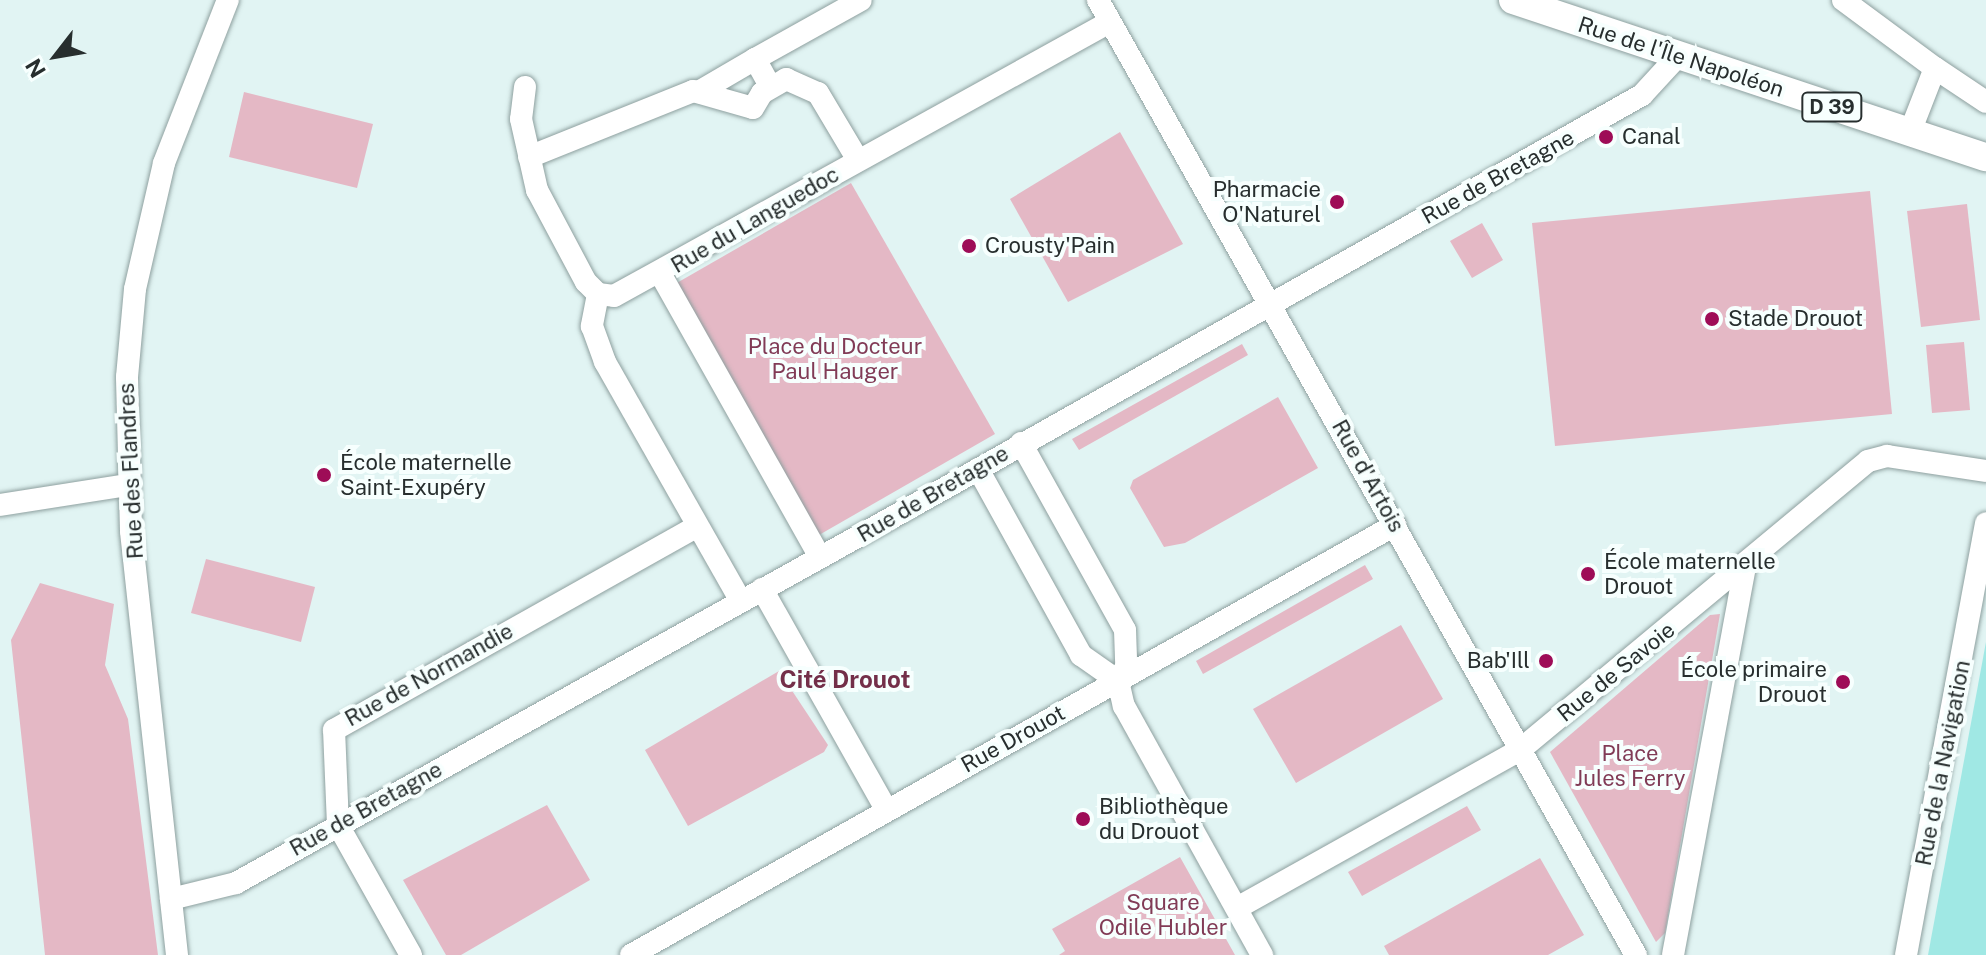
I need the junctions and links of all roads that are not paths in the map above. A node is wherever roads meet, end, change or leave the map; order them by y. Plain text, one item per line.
1 (228, 0) edge
2 (861, 0) edge
3 (1098, 0) edge
4 (1513, 0) edge
5 (1843, 0) edge
6 (1108, 23) junction
7 (1677, 57) junction
8 (755, 59) junction
9 (1935, 68) junction
10 (770, 86) junction
11 (525, 87) dead end
12 (702, 90) junction
13 (1986, 102) edge
14 (1910, 132) junction
15 (529, 157) junction
16 (1986, 157) edge
17 (858, 160) junction
18 (661, 275) junction
19 (598, 294) junction
20 (1272, 304) junction
21 (1021, 443) junction
22 (978, 469) junction
23 (1986, 471) edge
24 (128, 485) junction
25 (6, 499) edge
26 (1986, 523) edge
27 (1395, 525) junction
28 (697, 526) junction
29 (820, 557) junction
30 (1745, 566) junction
31 (762, 589) junction
32 (741, 601) junction
33 (1118, 681) junction
34 (1521, 749) junction
35 (886, 809) junction
36 (338, 825) junction
37 (171, 899) junction
38 (1237, 908) junction
39 (177, 955) edge
40 (411, 955) edge
41 (631, 955) edge
42 (1262, 955) edge
43 (1636, 955) edge
44 (1673, 955) edge
45 (1906, 955) edge

1 - 24 street, Rue des Flandres
2 - 8 street
3 - 6 street, Rue d'Artois
4 - 7 main road, Rue de l'Île Napoléon / D 39
5 - 9 street
6 - 17 street, Rue du Languedoc
6 - 20 street, Rue d'Artois
7 - 14 main road, Rue de l'Île Napoléon / D 39
7 - 20 street, Rue de Bretagne
8 - 10 street
8 - 12 street
9 - 13 street
9 - 14 street
10 - 12 street
10 - 17 street
11 - 15 street
12 - 15 street
14 - 16 main road, Rue de l'Île Napoléon / D 39
15 - 19 street
17 - 18 street, Rue du Languedoc
18 - 19 street, Rue du Languedoc
18 - 29 street
19 - 28 street
20 - 21 street, Rue de Bretagne
20 - 27 street, Rue d'Artois
21 - 22 street, Rue de Bretagne
21 - 33 street
22 - 29 street, Rue de Bretagne
22 - 33 street
23 - 30 street, Rue de Savoie
24 - 25 street
24 - 37 street, Rue des Flandres
26 - 45 street, Rue de la Navigation
27 - 33 street, Rue Drouot
27 - 34 street, Rue d'Artois
28 - 32 street
28 - 36 street, Rue de Normandie
29 - 31 street, Rue de Bretagne
30 - 34 street, Rue de Savoie
30 - 44 street
31 - 32 street, Rue de Bretagne
31 - 35 street
32 - 36 street, Rue de Bretagne
33 - 35 street, Rue Drouot
33 - 38 street
34 - 38 street, Rue de Savoie
34 - 43 street, Rue d'Artois
35 - 41 street, Rue Drouot
36 - 37 street, Rue de Bretagne
36 - 40 street, Rue de Normandie
37 - 39 street, Rue des Flandres
38 - 42 street

